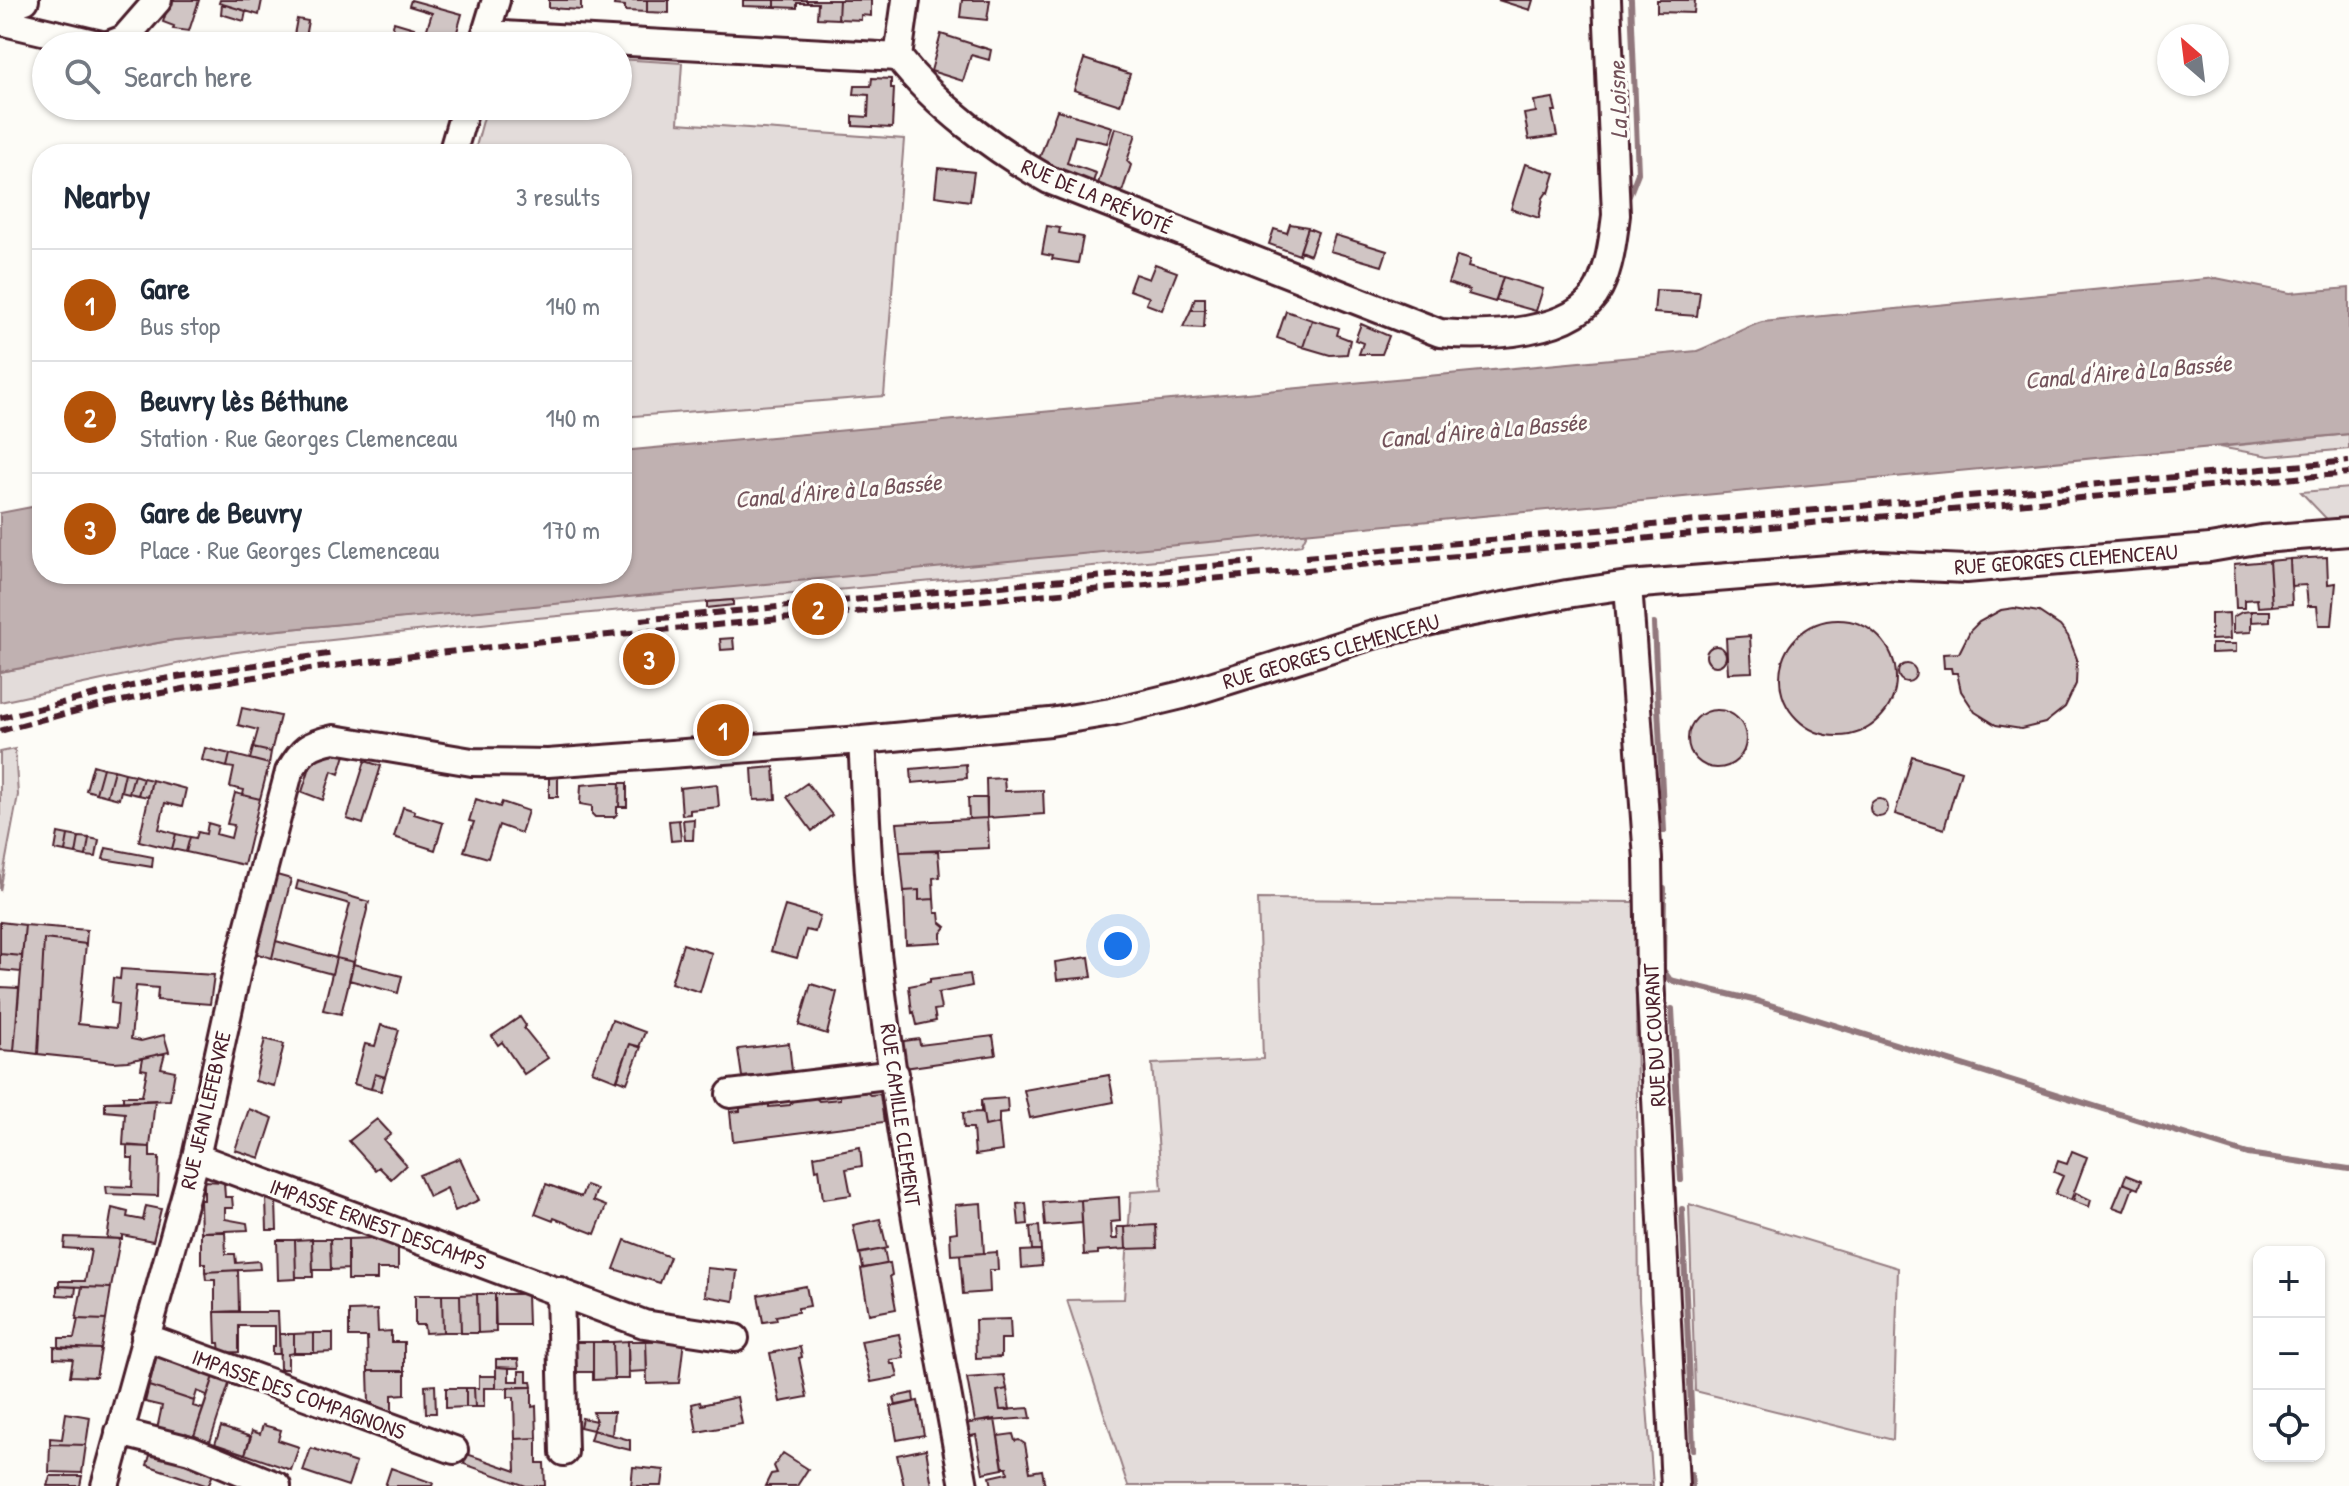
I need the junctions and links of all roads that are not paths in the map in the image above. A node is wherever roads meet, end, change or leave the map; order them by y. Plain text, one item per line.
1 (25, 0) edge
2 (158, 0) edge
3 (496, 0) edge
4 (906, 0) edge
5 (1607, 0) edge
6 (0, 8) edge
7 (0, 21) edge
8 (47, 32) edge
9 (130, 32) edge
10 (486, 32) edge
11 (632, 46) edge
12 (898, 57) junction
13 (462, 120) edge
14 (455, 144) edge
15 (2349, 532) edge
16 (1628, 585) junction
17 (862, 740) junction
18 (315, 742) joint
19 (895, 1074) junction
20 (730, 1094) dead end
21 (196, 1157) junction
22 (560, 1291) junction
23 (145, 1337) junction
24 (735, 1338) dead end
25 (119, 1432) junction
26 (454, 1450) dead end
27 (564, 1452) dead end
28 (105, 1486) edge
29 (277, 1486) edge
30 (964, 1486) edge
31 (1675, 1486) edge

1 - 6 street
2 - 9 street
3 - 10 street
4 - 12 street
5 - 12 street, RUE DE LA PRÉVOTÉ
7 - 8 street
11 - 12 street
13 - 14 street
15 - 16 street, RUE GEORGES CLEMENCEAU
16 - 17 street, RUE GEORGES CLEMENCEAU
16 - 31 street, RUE DU COURANT
17 - 18 street, RUE GEORGES CLEMENCEAU
17 - 19 street, RUE CAMILLE CLEMENT
18 - 21 street, RUE JEAN LEFEBVRE
19 - 20 street
19 - 30 street, RUE CAMILLE CLEMENT
21 - 22 street, IMPASSE ERNEST DESCAMPS
21 - 23 street, RUE JEAN LEFEBVRE
22 - 24 street, IMPASSE ERNEST DESCAMPS
22 - 27 street
23 - 25 street, RUE JEAN LEFEBVRE
23 - 26 street, IMPASSE DES COMPAGNONS
25 - 28 street, RUE JEAN LEFEBVRE
25 - 29 street

